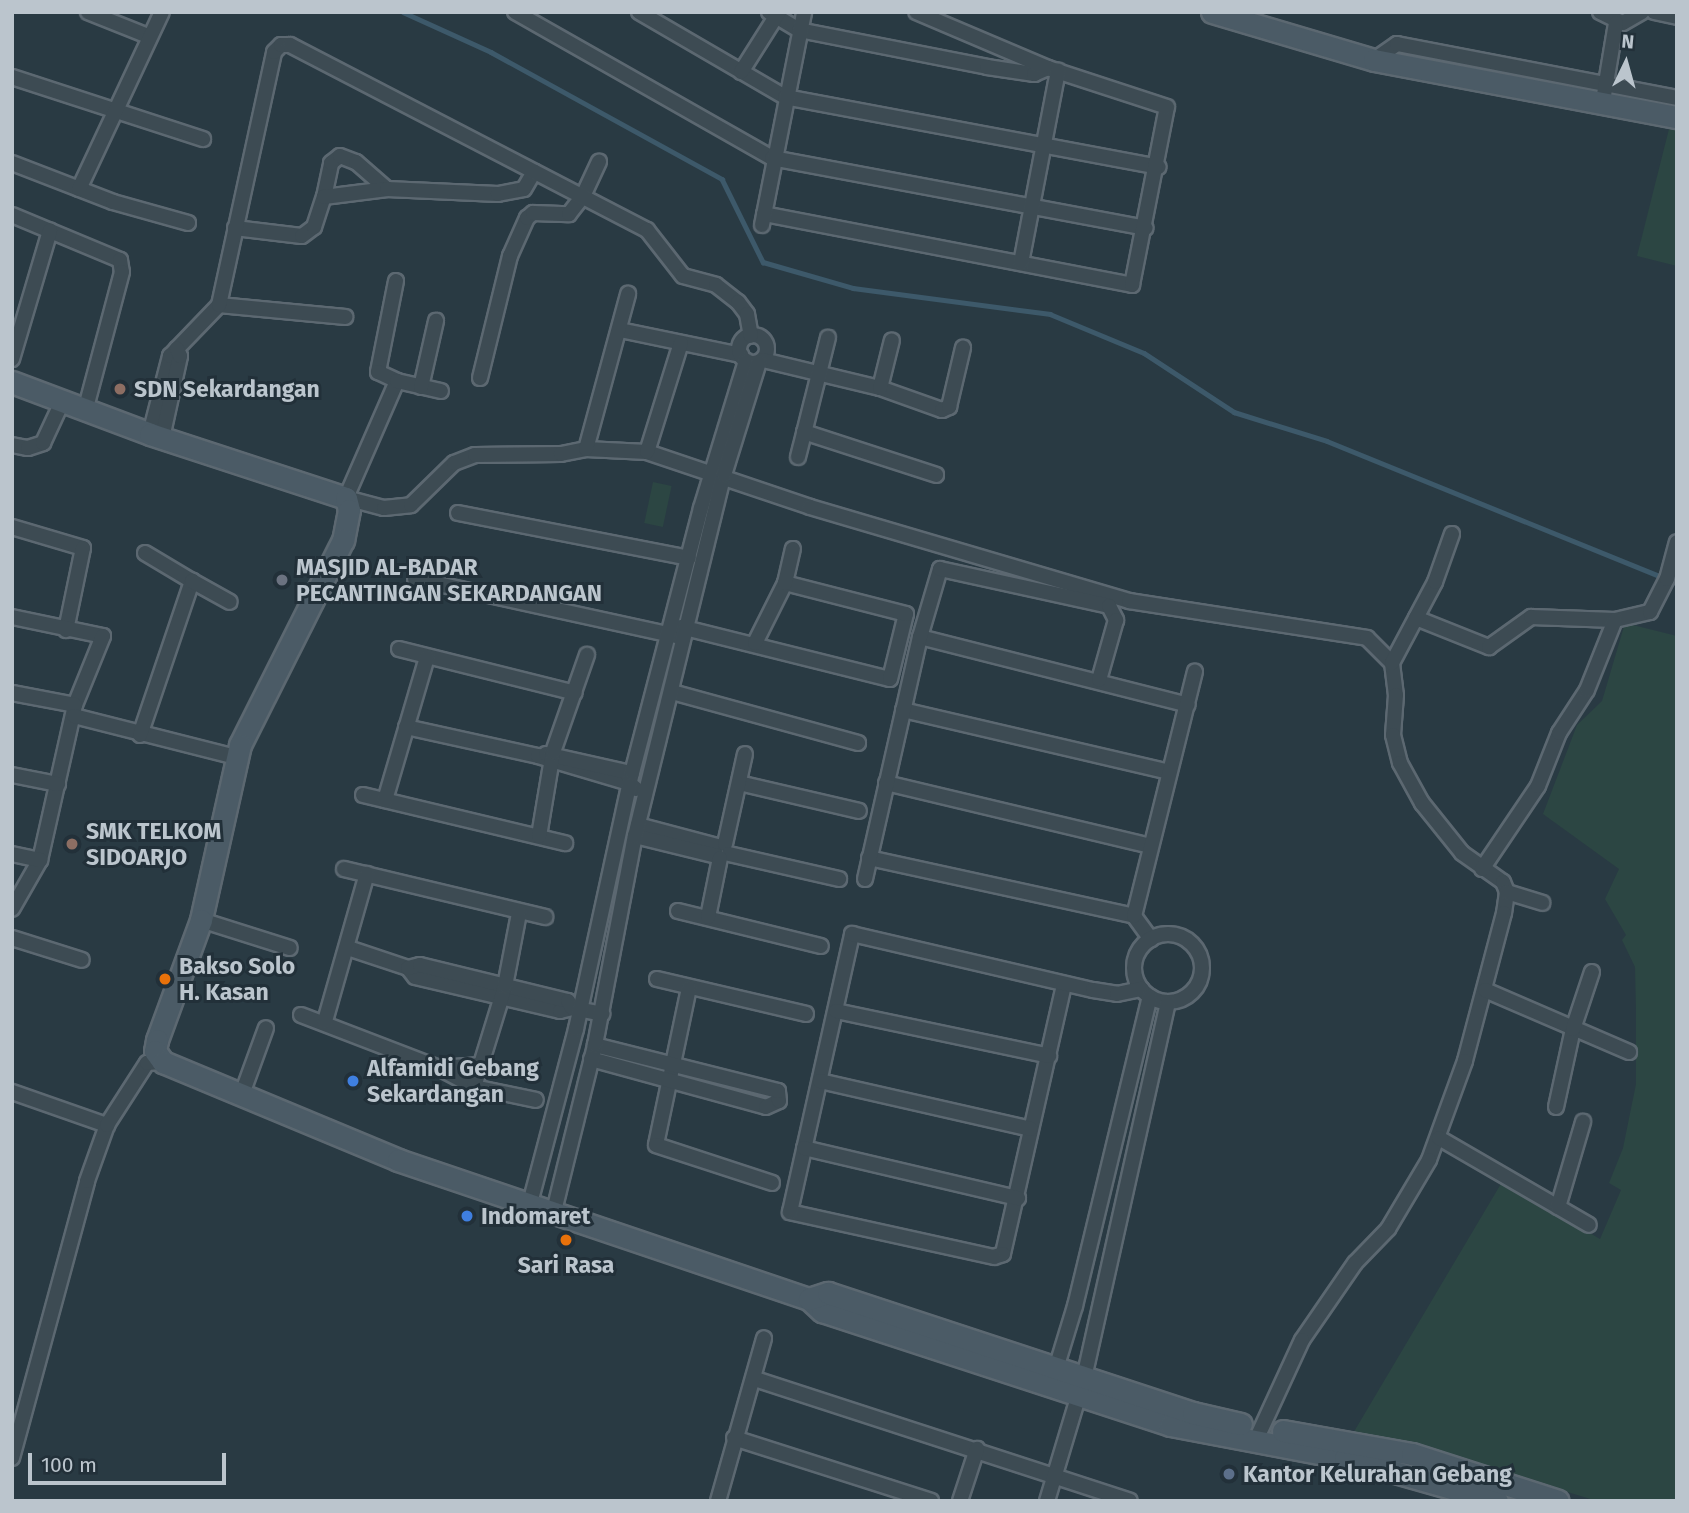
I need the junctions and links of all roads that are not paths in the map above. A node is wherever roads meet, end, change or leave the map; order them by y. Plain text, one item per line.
1 (88, 12) edge
2 (162, 12) edge
3 (515, 12) edge
4 (639, 12) edge
5 (804, 12) edge
6 (916, 12) edge
7 (1212, 12) edge
8 (1600, 12) edge
9 (1642, 12) edge
10 (1654, 12) edge
11 (775, 14) edge
12 (1677, 17) edge
13 (1616, 23) junction
14 (800, 30) junction
15 (148, 36) junction
16 (1053, 69) junction
17 (741, 72) junction
18 (12, 77) edge
19 (1604, 94) junction
20 (785, 97) junction
21 (1677, 98) edge
22 (114, 113) junction
23 (1677, 117) edge
24 (203, 139) dead end
25 (1044, 144) junction
26 (772, 158) junction
27 (598, 160) dead end
28 (12, 163) edge
29 (1158, 167) junction
30 (527, 168) junction
31 (79, 189) junction
32 (387, 189) junction
33 (583, 196) junction
34 (324, 197) junction
35 (1034, 205) junction
36 (12, 215) edge
37 (188, 223) dead end
38 (236, 228) junction
39 (1146, 228) junction
40 (50, 231) junction
41 (1021, 263) junction
42 (396, 281) dead end
43 (628, 294) dead end
44 (219, 305) junction
45 (345, 317) dead end
46 (436, 321) dead end
47 (620, 330) junction
48 (751, 336) junction
49 (828, 338) dead end
50 (892, 340) dead end
51 (681, 343) junction
52 (963, 348) dead end
53 (12, 359) edge
54 (752, 360) junction
55 (820, 374) junction
56 (480, 378) dead end
57 (397, 381) junction
58 (12, 383) edge
59 (421, 387) junction
60 (880, 388) junction
61 (441, 391) dead end
62 (62, 402) junction
63 (85, 411) junction
64 (804, 432) junction
65 (156, 436) junction
66 (12, 445) edge
67 (586, 449) junction
68 (648, 452) junction
69 (797, 457) dead end
70 (718, 473) junction
71 (936, 475) dead end
72 (346, 498) junction
73 (457, 513) dead end
74 (12, 527) edge
75 (1452, 534) dead end
76 (1677, 542) edge
77 (793, 549) dead end
78 (145, 553) dead end
79 (689, 558) junction
80 (415, 579) dead end
81 (192, 581) junction
82 (785, 583) junction
83 (230, 602) dead end
84 (12, 617) edge
85 (1416, 618) junction
86 (1615, 620) junction
87 (66, 630) junction
88 (671, 630) junction
89 (687, 634) junction
90 (920, 637) junction
91 (755, 643) junction
92 (399, 649) dead end
93 (587, 655) dead end
94 (427, 657) junction
95 (1392, 663) junction
96 (1195, 672) dead end
97 (1099, 680) junction
98 (672, 692) junction
99 (12, 693) edge
100 (575, 693) junction
101 (1188, 705) junction
102 (75, 710) junction
103 (903, 710) junction
104 (406, 727) junction
105 (140, 734) junction
106 (858, 743) dead end
107 (745, 754) dead end
108 (236, 757) junction
109 (547, 757) junction
110 (1169, 772) junction
111 (12, 775) edge
112 (631, 778) junction
113 (648, 781) junction
114 (738, 783) junction
115 (886, 783) junction
116 (58, 784) junction
117 (363, 795) dead end
118 (645, 796) junction
119 (385, 800) junction
120 (859, 811) dead end
121 (636, 831) junction
122 (539, 836) junction
123 (565, 843) dead end
124 (1151, 846) junction
125 (722, 851) junction
126 (12, 854) edge
127 (869, 858) junction
128 (40, 860) junction
129 (344, 869) dead end
130 (1482, 869) junction
131 (367, 874) junction
132 (839, 878) dead end
133 (864, 879) dead end
134 (1507, 892) junction
135 (1542, 903) dead end
136 (12, 909) edge
137 (678, 911) dead end
138 (519, 913) junction
139 (1134, 916) junction
140 (545, 917) dead end
141 (708, 918) junction
142 (201, 920) junction
143 (12, 938) edge
144 (1151, 939) junction
145 (821, 946) dead end
146 (290, 948) dead end
147 (348, 948) junction
148 (82, 960) dead end
149 (1592, 972) dead end
150 (657, 979) dead end
151 (1064, 985) junction
152 (688, 988) junction
153 (1485, 990) junction
154 (503, 992) junction
155 (1146, 993) junction
156 (1168, 1002) junction
157 (576, 1009) junction
158 (836, 1011) junction
159 (602, 1014) junction
160 (806, 1014) dead end
161 (301, 1015) dead end
162 (325, 1021) junction
163 (266, 1028) dead end
164 (576, 1029) junction
165 (1573, 1029) junction
166 (595, 1046) junction
167 (1629, 1052) dead end
168 (1049, 1056) junction
169 (163, 1062) junction
170 (481, 1065) junction
171 (439, 1068) junction
172 (672, 1071) junction
173 (820, 1081) junction
174 (474, 1087) junction
175 (12, 1092) edge
176 (242, 1094) junction
177 (536, 1100) dead end
178 (1556, 1107) dead end
179 (1583, 1122) dead end
180 (107, 1125) junction
181 (1031, 1129) junction
182 (1439, 1138) junction
183 (804, 1148) junction
184 (547, 1149) junction
185 (567, 1154) junction
186 (772, 1183) dead end
187 (1018, 1198) junction
188 (529, 1207) junction
189 (1558, 1207) junction
190 (553, 1215) junction
191 (1589, 1225) dead end
192 (1075, 1306) junction
193 (1098, 1311) junction
194 (764, 1338) dead end
195 (1054, 1376) junction
196 (755, 1378) junction
197 (1082, 1386) junction
198 (1259, 1434) junction
199 (734, 1438) junction
200 (977, 1449) junction
201 (12, 1458) edge
202 (1056, 1475) junction
203 (1497, 1494) edge
204 (718, 1501) edge
205 (931, 1501) edge
206 (960, 1501) edge
207 (1047, 1501) edge
208 (1130, 1501) edge
209 (1558, 1501) edge

1 - 15 street
2 - 15 street
3 - 26 street
4 - 17 street
5 - 14 street
6 - 16 street
7 - 19 street
8 - 13 street
9 - 13 street
10 - 12 street
11 - 14 street
11 - 17 street
13 - 19 street
14 - 16 street
14 - 20 street
15 - 22 street
16 - 25 street
16 - 29 street
17 - 20 street
18 - 22 street
19 - 21 street
19 - 23 street
20 - 25 street
20 - 26 street
22 - 24 street
22 - 31 street
25 - 29 street
25 - 35 street
26 - 35 street
26 - 41 street
27 - 33 street
28 - 31 street
29 - 39 street
30 - 32 street
30 - 33 street
30 - 38 street
31 - 37 street
32 - 34 street
32 - 34 street
33 - 48 street
33 - 56 street
34 - 38 street
35 - 39 street
35 - 41 street
36 - 40 street
38 - 44 street
39 - 41 street
40 - 53 street
40 - 63 street
42 - 57 street
43 - 47 street
44 - 45 street
44 - 65 street
46 - 59 street
47 - 51 street
47 - 67 street
48 - 54 street
48 - 54 street
49 - 55 street
50 - 60 street
51 - 54 street
51 - 68 street
52 - 60 street
54 - 55 street
54 - 70 street
55 - 60 street
55 - 64 street
57 - 59 street
57 - 72 street
58 - 62 street
59 - 61 street
62 - 63 street
62 - 66 street
63 - 65 street
64 - 69 street
64 - 71 street
65 - 72 street
67 - 68 street
67 - 72 street
68 - 70 street
70 - 79 street
70 - 89 street
70 - 95 street
72 - 108 street
73 - 79 street
74 - 87 street
75 - 85 street
76 - 86 street
77 - 82 street
78 - 81 street
79 - 88 street
80 - 88 street
81 - 83 street
81 - 105 street
82 - 91 street
82 - 91 street
84 - 87 street
85 - 86 street
85 - 95 street
86 - 130 street
87 - 102 street
88 - 89 street
88 - 112 street
89 - 91 street
89 - 98 street
90 - 97 street
90 - 97 street
90 - 103 street
92 - 94 street
93 - 100 street
94 - 100 street
94 - 104 street
95 - 130 street
96 - 101 street
97 - 101 street
98 - 106 street
98 - 113 street
99 - 102 street
100 - 109 street
101 - 110 street
102 - 105 street
102 - 116 street
103 - 110 street
103 - 115 street
104 - 109 street
104 - 119 street
105 - 108 street
107 - 114 street
108 - 142 street
109 - 112 street
109 - 122 street
110 - 124 street
111 - 116 street
112 - 113 street
112 - 118 street
112 - 157 street
113 - 118 street
114 - 120 street
114 - 125 street
115 - 124 street
115 - 127 street
116 - 128 street
117 - 119 street
118 - 121 street
119 - 122 street
121 - 125 street
121 - 159 street
122 - 123 street
124 - 139 street
125 - 132 street
125 - 141 street
126 - 128 street
127 - 133 street
127 - 139 street
128 - 136 street
129 - 131 street
130 - 134 street
131 - 138 street
131 - 147 street
134 - 135 street
134 - 153 street
137 - 141 street
138 - 140 street
138 - 154 street
139 - 144 street
141 - 145 street
142 - 146 street
142 - 169 street
143 - 148 street
144 - 155 street
144 - 156 street
147 - 154 street
147 - 162 street
149 - 165 street
150 - 152 street
151 - 155 street
151 - 158 street
151 - 168 street
152 - 160 street
152 - 172 street
153 - 165 street
153 - 182 street
154 - 157 street
154 - 170 street
155 - 156 street
155 - 192 street
156 - 193 street
157 - 159 street
157 - 164 street
158 - 168 street
158 - 173 street
159 - 166 street
161 - 162 street
162 - 171 street
163 - 176 street
164 - 166 street
164 - 184 street
165 - 167 street
165 - 178 street
166 - 172 street
166 - 185 street
168 - 181 street
169 - 176 street
169 - 180 street
170 - 171 street
170 - 174 street
171 - 174 street
172 - 172 street
172 - 186 street
173 - 181 street
173 - 183 street
174 - 177 street
175 - 180 street
176 - 188 street
179 - 189 street
180 - 201 street
181 - 187 street
182 - 189 street
182 - 198 street
183 - 187 street
183 - 187 street
184 - 185 street
184 - 188 street
185 - 190 street
188 - 190 street
189 - 191 street
190 - 195 street
192 - 193 street
192 - 195 street
193 - 197 street
194 - 196 street
195 - 197 street
196 - 199 street
196 - 200 street
197 - 198 street
197 - 202 street
198 - 203 street
199 - 204 street
199 - 205 street
200 - 202 street
200 - 206 street
202 - 207 street
202 - 208 street
203 - 209 street

